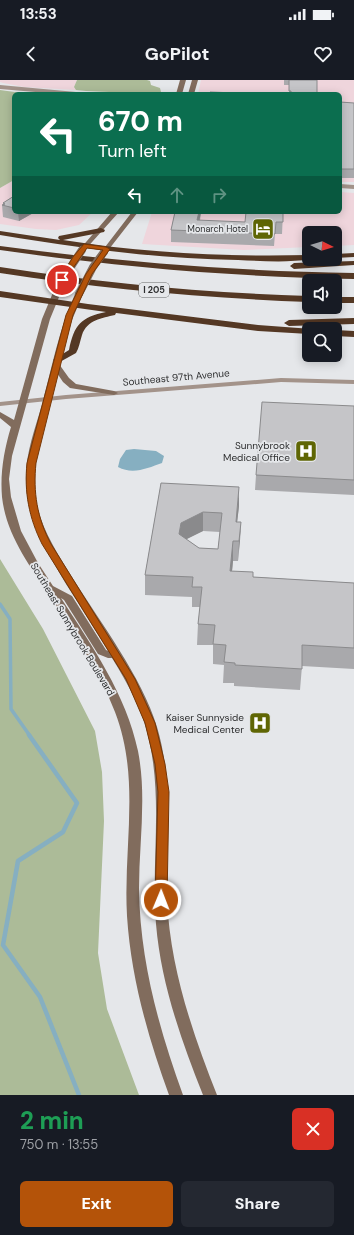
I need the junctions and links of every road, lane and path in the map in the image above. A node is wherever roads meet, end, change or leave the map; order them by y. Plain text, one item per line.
1 (183, 80) edge
2 (195, 80) edge
3 (0, 87) edge
4 (54, 92) edge
5 (180, 92) edge
6 (192, 92) edge
7 (342, 186) edge
8 (354, 187) edge
9 (114, 214) edge
10 (133, 214) edge
11 (101, 230) junction
12 (0, 233) edge
13 (46, 240) junction
14 (0, 248) edge
15 (84, 248) junction
16 (105, 251) junction
17 (354, 255) edge
18 (342, 256) edge
19 (302, 257) edge
20 (107, 262) junction
21 (354, 263) edge
22 (0, 270) edge
23 (354, 276) edge
24 (0, 294) edge
25 (302, 299) edge
26 (342, 300) edge
27 (354, 300) edge
28 (51, 302) junction
29 (74, 306) junction
30 (121, 311) junction
31 (354, 321) edge
32 (234, 324) junction
33 (302, 331) edge
34 (342, 333) edge
35 (354, 334) edge
36 (57, 363) junction
37 (354, 382) edge
38 (114, 393) junction
39 (47, 399) junction
40 (24, 401) junction
41 (0, 404) edge
42 (0, 415) edge
43 (16, 427) junction
44 (49, 588) junction
45 (116, 654) junction
46 (176, 1095) edge
47 (210, 1095) edge

1 - 5 main road
2 - 6 main road
3 - 4 street
7 - 8 street
9 - 11 main road, Southeast Sunnybrook Boulevard
10 - 16 main road
11 - 13 highway
11 - 15 main road, Southeast Sunnybrook Boulevard
12 - 13 highway
13 - 15 highway
14 - 20 highway
15 - 16 highway
15 - 28 main road, Southeast Sunnybrook Boulevard, bridge
16 - 19 highway
16 - 29 main road, bridge
17 - 18 highway
20 - 21 highway
20 - 23 highway
22 - 25 highway, I 205
24 - 28 highway
26 - 27 highway
28 - 29 highway
28 - 40 main road, Southeast Sunnybrook Boulevard
29 - 30 highway
29 - 36 main road
30 - 32 highway
30 - 36 highway
31 - 32 highway
32 - 33 highway
34 - 35 highway
36 - 38 main road
36 - 39 main road
37 - 38 street, Southeast 97th Avenue
38 - 39 street, Southeast 97th Avenue
39 - 40 street, Southeast 97th Avenue
39 - 45 main road
40 - 41 street, Southeast 97th Avenue
40 - 43 main road, Southeast Sunnybrook Boulevard
42 - 43 main road
43 - 44 main road, Southeast Sunnybrook Boulevard
44 - 45 main road
44 - 46 main road, Southeast Sunnybrook Boulevard
45 - 47 main road

